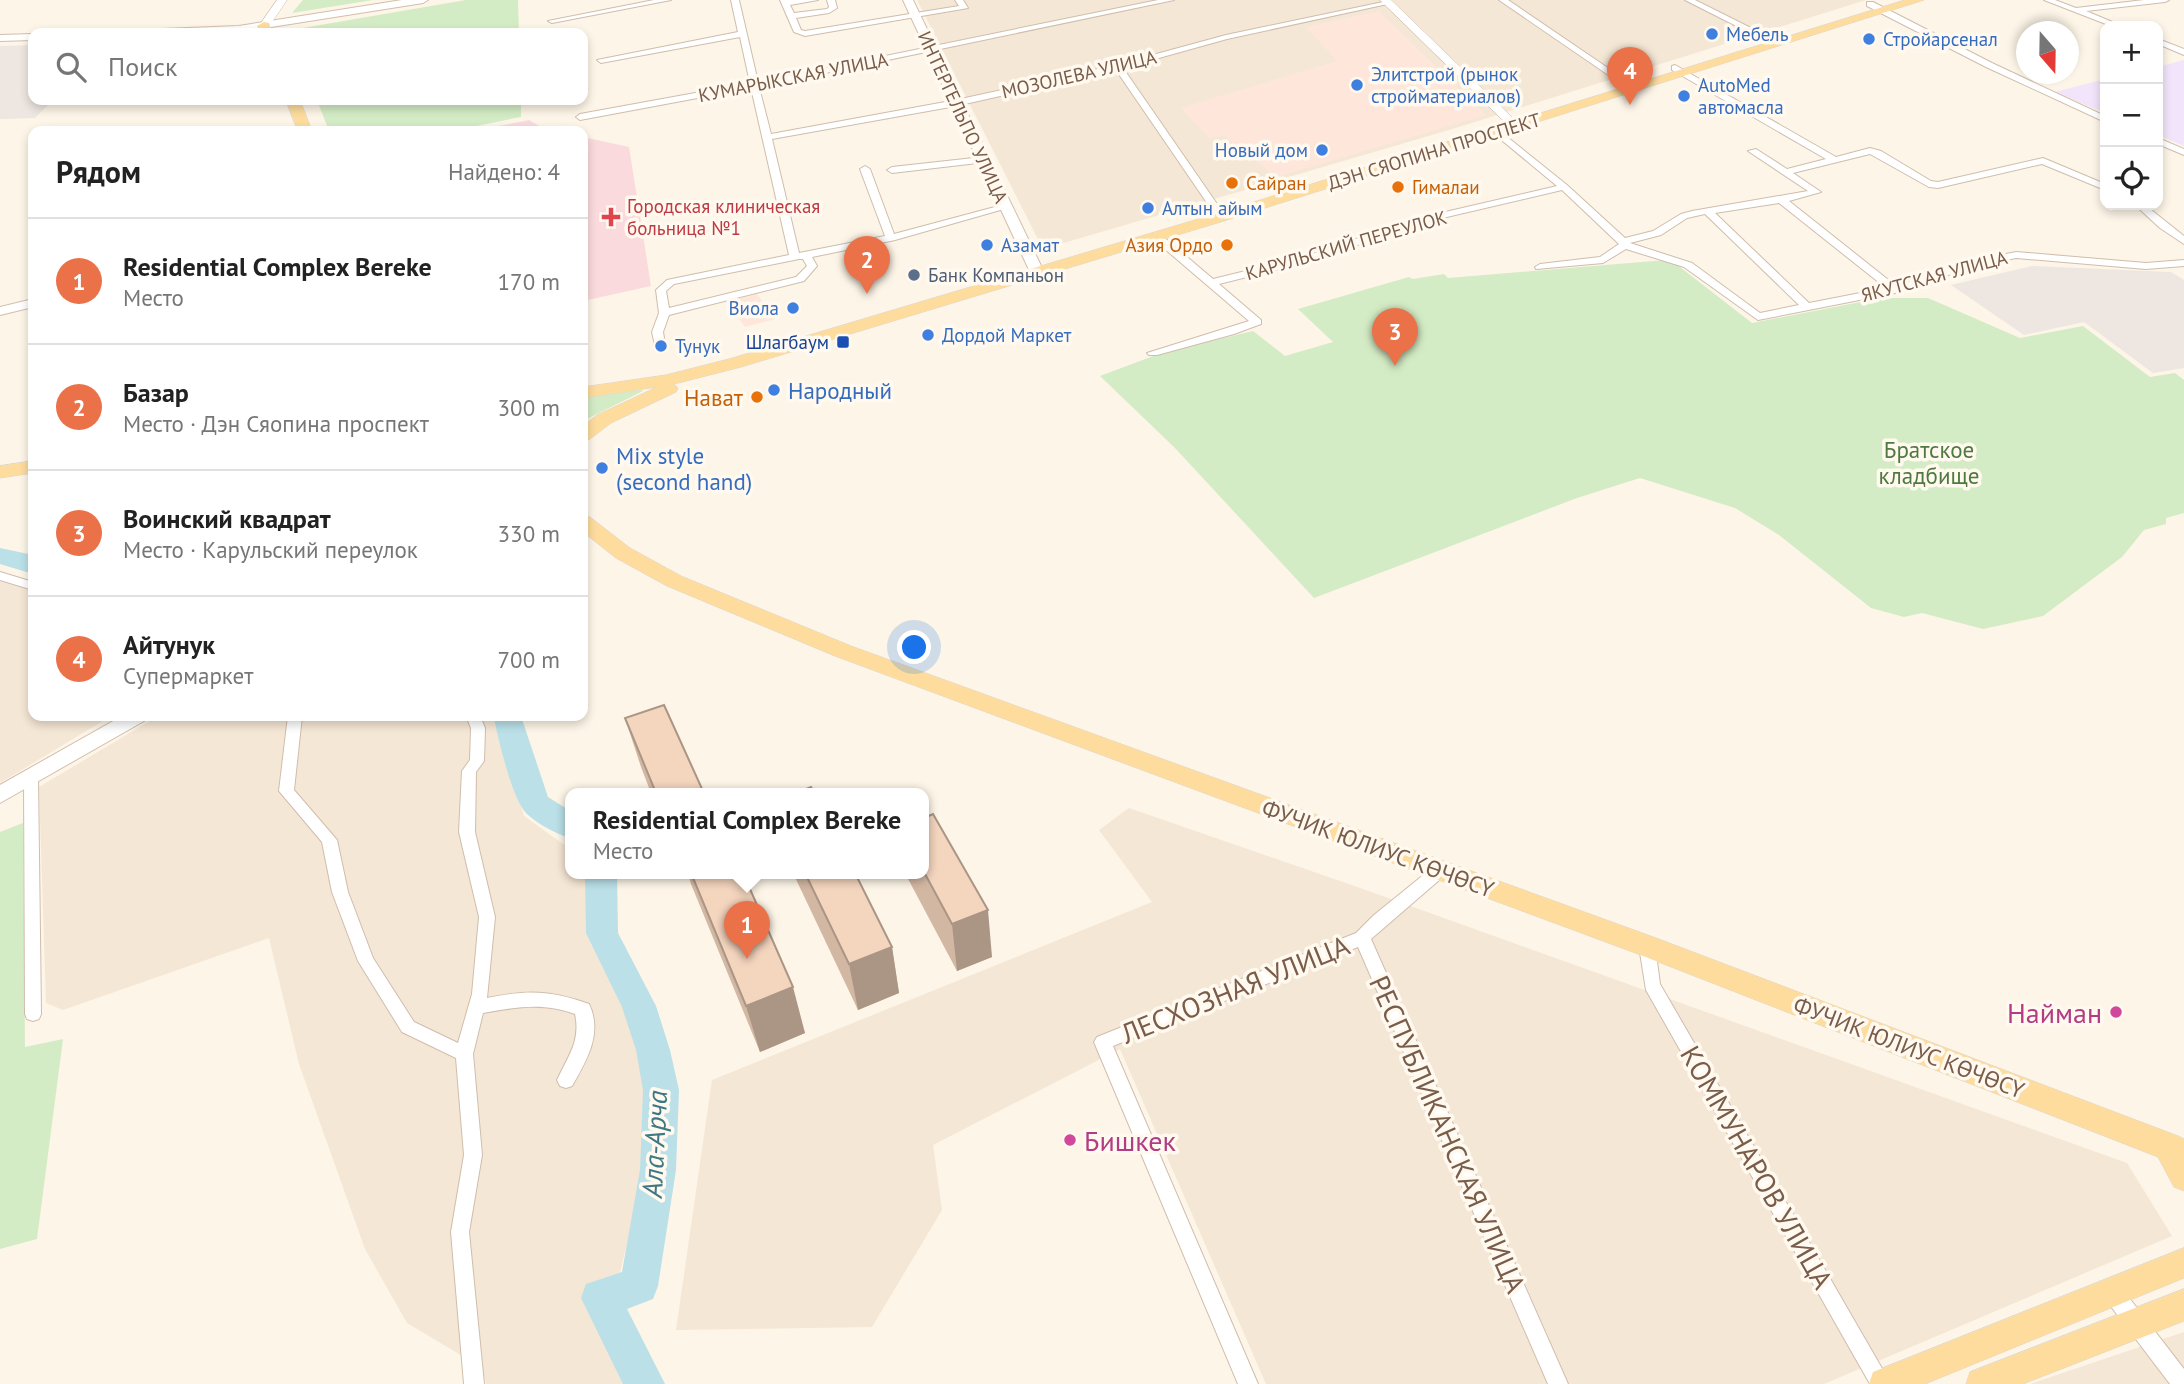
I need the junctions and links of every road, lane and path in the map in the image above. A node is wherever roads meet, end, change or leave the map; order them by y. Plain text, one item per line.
1 (282, 0) edge
2 (423, 0) edge
3 (667, 0) edge
4 (735, 0) edge
5 (814, 0) edge
6 (831, 0) edge
7 (908, 0) edge
8 (959, 0) edge
9 (1170, 0) edge
10 (1503, 0) edge
11 (1689, 0) edge
12 (1895, 0) edge
13 (1918, 0) edge
14 (2048, 0) edge
15 (2165, 0) edge
16 (1387, 1) edge
17 (785, 2) edge
18 (1876, 7) junction
19 (2075, 10) junction
20 (915, 15) junction
21 (791, 16) junction
22 (552, 21) dead end
23 (2105, 21) edge
24 (266, 28) edge
25 (276, 28) edge
26 (743, 34) junction
27 (28, 37) edge
28 (0, 38) edge
29 (1769, 39) junction
30 (2163, 43) edge
31 (2163, 43) edge
32 (2184, 44) edge
33 (931, 49) junction
34 (2184, 52) edge
35 (601, 60) dead end
36 (1118, 67) junction
37 (1680, 70) junction
38 (1626, 83) junction
39 (755, 85) junction
40 (956, 103) junction
41 (295, 105) edge
42 (580, 117) dead end
43 (2100, 117) edge
44 (1511, 122) junction
45 (303, 126) edge
46 (1496, 131) junction
47 (767, 136) junction
48 (2163, 143) edge
49 (1753, 151) dead end
50 (2184, 152) edge
51 (1833, 159) junction
52 (983, 160) junction
53 (865, 169) dead end
54 (892, 170) dead end
55 (1786, 173) junction
56 (2100, 185) edge
57 (1564, 187) junction
58 (1781, 200) junction
59 (1006, 207) junction
60 (2145, 210) edge
61 (1707, 211) junction
62 (1218, 212) junction
63 (1156, 236) junction
64 (891, 238) junction
65 (2184, 241) edge
66 (1624, 244) junction
67 (801, 257) junction
68 (2184, 263) edge
69 (1034, 267) junction
70 (1540, 267) dead end
71 (1210, 283) junction
72 (1895, 289) junction
73 (28, 304) edge
74 (1807, 307) junction
75 (0, 310) edge
76 (664, 313) junction
77 (661, 350) dead end
78 (1153, 352) dead end
79 (735, 363) junction
80 (588, 379) edge
81 (588, 391) edge
82 (588, 431) edge
83 (28, 468) edge
84 (0, 472) edge
85 (588, 526) edge
86 (0, 576) edge
87 (28, 584) edge
88 (128, 721) edge
89 (294, 721) edge
90 (475, 721) edge
91 (31, 777) junction
92 (0, 795) edge
93 (1438, 872) junction
94 (1362, 938) junction
95 (1647, 946) junction
96 (477, 1007) junction
97 (33, 1014) dead end
98 (464, 1054) junction
99 (566, 1080) dead end
100 (2176, 1149) edge
101 (2184, 1177) edge
102 (2181, 1261) edge
103 (2113, 1293) junction
104 (2184, 1305) edge
105 (2137, 1324) junction
106 (474, 1384) edge
107 (1248, 1384) edge
108 (1558, 1384) edge
109 (1883, 1384) edge
110 (1982, 1384) edge
111 (2183, 1384) edge

1 - 24 street
2 - 25 main road
3 - 22 street
4 - 26 street
5 - 17 street
6 - 21 street
7 - 20 main road, ИНТЕРГЕЛЬПО УЛИЦА
8 - 20 street
9 - 33 street, КУМАРЫКСКАЯ УЛИЦА
10 - 38 street
11 - 29 street
12 - 18 main road, ДЭН СЯОПИНА ПРОСПЕКТ
13 - 18 main road, ДЭН СЯОПИНА ПРОСПЕКТ
14 - 19 street
15 - 19 street
16 - 36 street, МОЗОЛЕВА УЛИЦА
16 - 44 street
17 - 21 street
18 - 29 main road, ДЭН СЯОПИНА ПРОСПЕКТ
18 - 37 main road, ДЭН СЯОПИНА ПРОСПЕКТ
18 - 43 street
19 - 23 street
20 - 21 street
20 - 33 main road, ИНТЕРГЕЛЬПО УЛИЦА
26 - 35 street
26 - 39 street
27 - 28 main road
29 - 37 main road, ДЭН СЯОПИНА ПРОСПЕКТ
30 - 32 street
31 - 34 street
33 - 39 street, КУМАРЫКСКАЯ УЛИЦА
33 - 40 main road, ИНТЕРГЕЛЬПО УЛИЦА
36 - 40 street, МОЗОЛЕВА УЛИЦА
36 - 62 street
37 - 38 main road, ДЭН СЯОПИНА ПРОСПЕКТ
37 - 44 main road, ДЭН СЯОПИНА ПРОСПЕКТ
37 - 51 street
38 - 44 main road, ДЭН СЯОПИНА ПРОСПЕКТ
39 - 42 street, КУМАРЫКСКАЯ УЛИЦА
39 - 47 street
40 - 47 street, МОЗОЛЕВА УЛИЦА
40 - 52 main road, ИНТЕРГЕЛЬПО УЛИЦА
41 - 45 main road
44 - 46 main road, ДЭН СЯОПИНА ПРОСПЕКТ
44 - 62 main road, ДЭН СЯОПИНА ПРОСПЕКТ
46 - 57 street
46 - 62 main road, ДЭН СЯОПИНА ПРОСПЕКТ
47 - 67 street
48 - 50 street
49 - 55 street
51 - 55 street
51 - 56 street
52 - 54 street
52 - 59 main road, ИНТЕРГЕЛЬПО УЛИЦА
53 - 64 street
55 - 58 street
57 - 66 street
57 - 71 street, КАРУЛЬСКИЙ ПЕРЕУЛОК
58 - 61 street
58 - 72 street
59 - 64 street
59 - 69 main road, ИНТЕРГЕЛЬПО УЛИЦА
60 - 65 street
61 - 66 street
61 - 74 street
62 - 63 main road, ДЭН СЯОПИНА ПРОСПЕКТ
62 - 69 main road, ДЭН СЯОПИНА ПРОСПЕКТ
63 - 69 main road, ДЭН СЯОПИНА ПРОСПЕКТ
63 - 71 street
64 - 67 street
66 - 70 street
66 - 74 street, ЯКУТСКАЯ УЛИЦА
67 - 76 street
67 - 76 street
68 - 72 street, ЯКУТСКАЯ УЛИЦА
69 - 79 main road, ДЭН СЯОПИНА ПРОСПЕКТ
69 - 80 main road, ДЭН СЯОПИНА ПРОСПЕКТ
71 - 78 street
72 - 74 street, ЯКУТСКАЯ УЛИЦА
73 - 75 main road
76 - 77 street
79 - 81 main road, ДЭН СЯОПИНА ПРОСПЕКТ
79 - 82 main road
83 - 84 main road
85 - 93 main road, ФУЧИК ЮЛИУС КӨЧӨСҮ
86 - 87 street
88 - 91 main road
89 - 98 street
90 - 96 street
91 - 92 main road
91 - 97 street
93 - 94 street
93 - 95 main road, ФУЧИК ЮЛИУС КӨЧӨСҮ
94 - 107 street, ЛЕСХОЗНАЯ УЛИЦА
94 - 108 street, РЕСПУБЛИКАНСКАЯ УЛИЦА
95 - 100 main road, ФУЧИК ЮЛИУС КӨЧӨСҮ
95 - 109 street, КОММУНАРОВ УЛИЦА
96 - 98 street
96 - 99 street
98 - 106 street
100 - 101 main road
102 - 103 main road
103 - 105 street
103 - 109 main road
104 - 105 main road
105 - 110 main road
105 - 111 street

